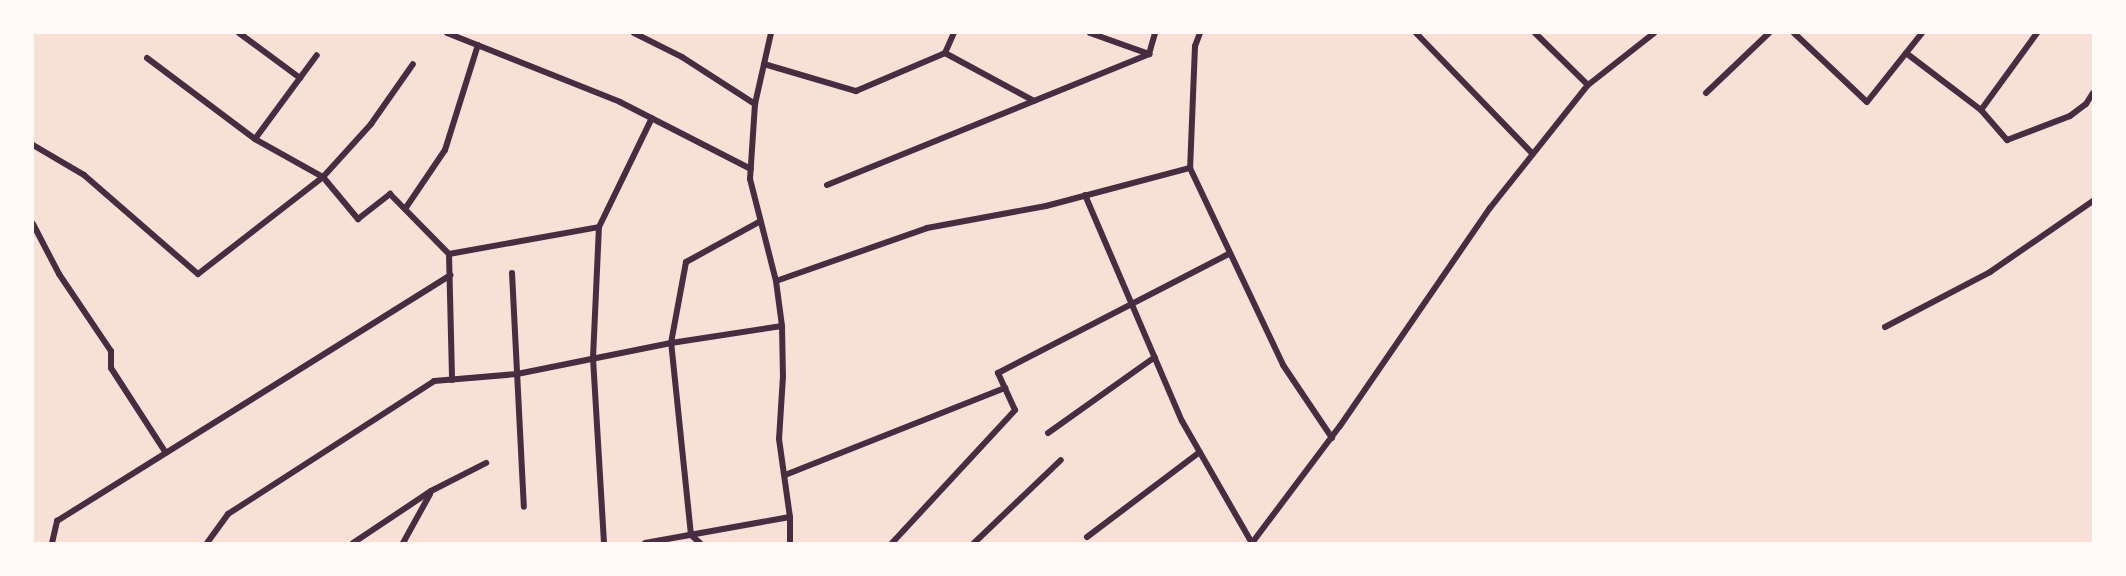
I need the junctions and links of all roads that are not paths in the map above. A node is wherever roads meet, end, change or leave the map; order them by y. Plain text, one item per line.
1 (239, 33) edge
2 (447, 33) edge
3 (634, 33) edge
4 (771, 33) edge
5 (954, 33) edge
6 (1090, 33) edge
7 (1155, 33) edge
8 (1200, 33) edge
9 (1416, 33) edge
10 (1535, 33) edge
11 (1654, 33) edge
12 (1769, 33) edge
13 (1794, 33) edge
14 (1922, 33) edge
15 (2037, 33) edge
16 (478, 45) junction
17 (945, 53) junction
18 (1149, 54) junction
19 (1906, 54) junction
20 (318, 55) dead end
21 (147, 58) dead end
22 (413, 64) dead end
23 (764, 64) junction
24 (300, 78) junction
25 (1588, 86) junction
26 (1706, 93) dead end
27 (2093, 93) edge
28 (1034, 101) junction
29 (755, 104) junction
30 (1982, 110) junction
31 (652, 118) junction
32 (255, 139) junction
33 (33, 145) edge
34 (1533, 154) junction
35 (1190, 168) junction
36 (751, 169) junction
37 (323, 177) junction
38 (826, 185) dead end
39 (1085, 195) junction
40 (2093, 201) edge
41 (405, 209) junction
42 (761, 221) junction
43 (33, 224) edge
44 (599, 227) junction
45 (449, 254) junction
46 (1229, 254) junction
47 (512, 273) dead end
48 (450, 275) junction
49 (776, 281) junction
50 (1132, 304) junction
51 (782, 326) junction
52 (1885, 327) dead end
53 (671, 343) junction
54 (1155, 357) junction
55 (593, 358) junction
56 (517, 374) junction
57 (452, 380) junction
58 (1005, 388) junction
59 (1048, 433) dead end
60 (1332, 438) junction
61 (1200, 452) junction
62 (166, 453) junction
63 (1061, 460) dead end
64 (486, 463) dead end
65 (785, 475) junction
66 (432, 491) junction
67 (524, 507) dead end
68 (790, 517) junction
69 (691, 535) junction
70 (1087, 537) dead end
71 (52, 543) edge
72 (207, 543) edge
73 (353, 543) edge
74 (403, 543) edge
75 (604, 543) edge
76 (645, 543) edge
77 (700, 543) edge
78 (790, 543) edge
79 (892, 543) edge
80 (974, 543) edge
81 (1252, 543) edge

1 - 24 street
2 - 16 street
3 - 29 street
4 - 23 street
5 - 17 street
6 - 18 street
7 - 18 street
8 - 35 street
9 - 34 street
10 - 25 street
11 - 25 street
12 - 26 street
13 - 19 street
14 - 19 street
15 - 30 street
16 - 31 street
16 - 41 street
17 - 23 street
17 - 28 street
18 - 28 street
19 - 30 street
20 - 24 street
21 - 32 street
22 - 37 street
23 - 29 street
24 - 32 street
25 - 34 street
27 - 30 street
28 - 38 street
29 - 36 street
31 - 36 street
31 - 44 street
32 - 37 street
33 - 37 street
34 - 60 street
35 - 39 street
35 - 46 street
36 - 42 street
37 - 41 street
39 - 49 street
39 - 50 street
40 - 52 street
41 - 45 street
42 - 49 street
42 - 53 street
43 - 62 street
44 - 45 street
44 - 55 street
45 - 48 street
46 - 50 street
46 - 60 street
47 - 56 street
48 - 57 street
48 - 62 street
49 - 51 street
50 - 54 street
50 - 58 street
51 - 53 street
51 - 65 street
53 - 55 street
53 - 69 street
54 - 59 street
54 - 61 street
55 - 56 street
55 - 75 street
56 - 57 street
56 - 67 street
57 - 72 street
58 - 65 street
58 - 79 street
60 - 81 street
61 - 70 street
61 - 81 street
62 - 71 street
63 - 80 street
64 - 66 street
65 - 68 street
66 - 73 street
66 - 74 street
68 - 69 street
68 - 78 street
69 - 76 street
69 - 77 street

